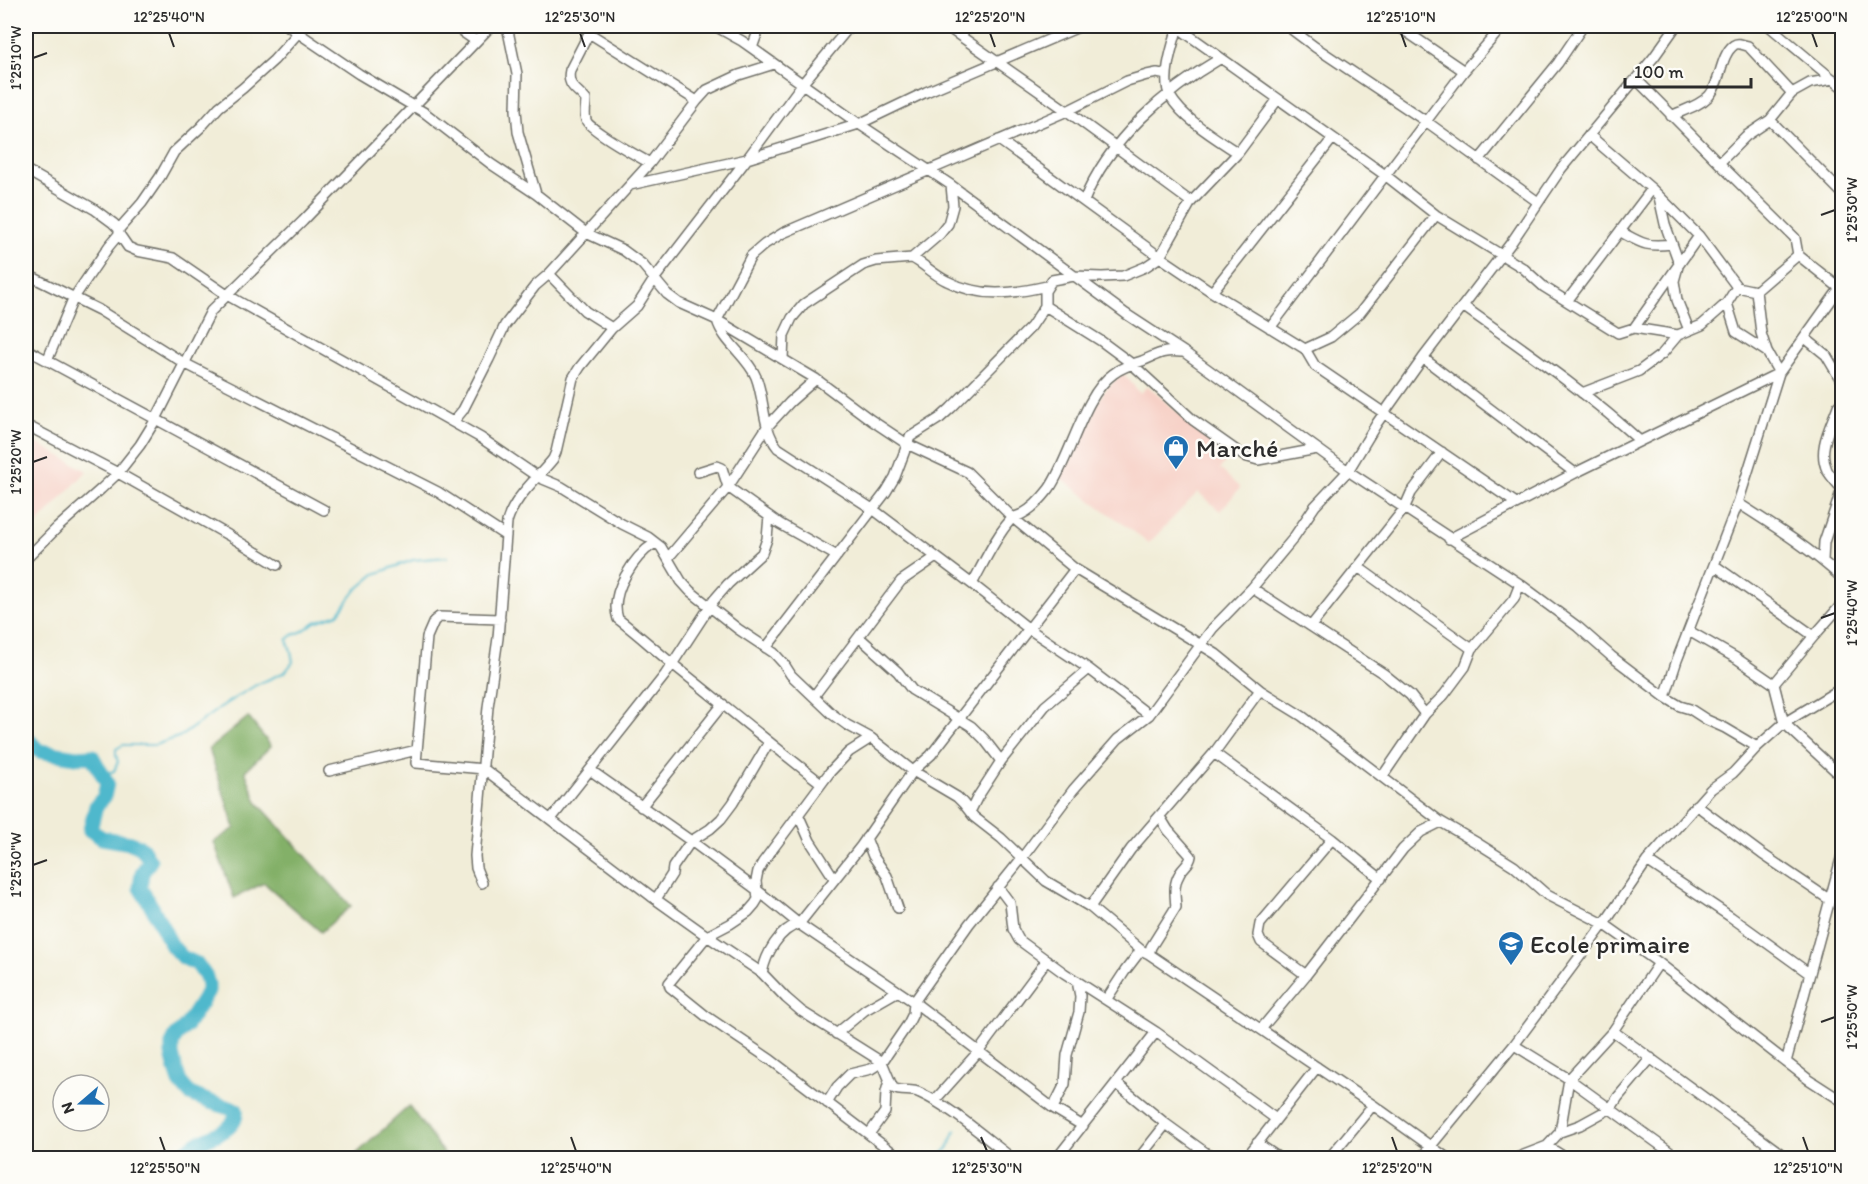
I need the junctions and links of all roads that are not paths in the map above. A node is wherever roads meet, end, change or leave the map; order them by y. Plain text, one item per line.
1 (30, 26) edge
2 (288, 26) edge
3 (454, 26) edge
4 (491, 26) edge
5 (507, 26) edge
6 (715, 26) edge
7 (760, 26) edge
8 (850, 26) edge
9 (946, 26) edge
10 (1081, 26) edge
11 (1177, 26) edge
12 (1289, 26) edge
13 (1398, 26) edge
14 (1503, 26) edge
15 (1584, 26) edge
16 (1661, 26) edge
17 (1769, 26) edge
18 (1784, 26) edge
19 (1065, 28) edge
20 (26, 29) edge
21 (590, 29) edge
22 (1673, 29) edge
23 (298, 33) junction
24 (1778, 34) junction
25 (476, 41) junction
26 (752, 48) junction
27 (1221, 58) junction
28 (997, 62) junction
29 (774, 64) junction
30 (1464, 71) junction
31 (1167, 75) junction
32 (1636, 79) junction
33 (1833, 79) junction
34 (803, 83) junction
35 (1842, 87) edge
36 (1792, 93) junction
37 (1169, 95) junction
38 (1278, 99) junction
39 (697, 100) junction
40 (412, 107) junction
41 (1066, 111) junction
42 (1671, 116) junction
43 (1770, 120) junction
44 (1427, 122) junction
45 (859, 124) junction
46 (1589, 135) junction
47 (1333, 138) junction
48 (999, 140) junction
49 (1116, 147) junction
50 (1238, 153) junction
51 (747, 159) junction
52 (1479, 160) junction
53 (650, 163) junction
54 (1719, 163) junction
55 (26, 170) edge
56 (928, 171) junction
57 (1385, 175) junction
58 (951, 184) junction
59 (630, 185) junction
60 (1655, 192) junction
61 (1842, 193) edge
62 (536, 194) junction
63 (1084, 201) junction
64 (1191, 202) junction
65 (1538, 202) junction
66 (1436, 215) junction
67 (119, 232) junction
68 (1621, 232) junction
69 (586, 233) junction
70 (1699, 236) junction
71 (1672, 244) junction
72 (1798, 255) junction
73 (1160, 256) junction
74 (1501, 256) junction
75 (912, 258) junction
76 (1679, 262) junction
77 (26, 274) edge
78 (549, 274) junction
79 (1074, 276) junction
80 (655, 278) junction
81 (1047, 286) junction
82 (1737, 287) junction
83 (1842, 288) edge
84 (1756, 291) junction
85 (1212, 292) junction
86 (227, 295) junction
87 (73, 299) junction
88 (1567, 301) junction
89 (1727, 303) junction
90 (1045, 306) junction
91 (1463, 306) junction
92 (717, 320) junction
93 (612, 328) junction
94 (1270, 328) junction
95 (1634, 328) junction
96 (1689, 330) junction
97 (1678, 335) junction
98 (1805, 338) junction
99 (26, 349) edge
100 (1305, 349) junction
101 (1184, 352) junction
102 (1767, 352) junction
103 (1423, 358) junction
104 (783, 359) junction
105 (47, 361) junction
106 (184, 363) junction
107 (1132, 364) junction
108 (1779, 373) junction
109 (816, 379) junction
110 (1842, 382) edge
111 (1582, 393) junction
112 (1842, 402) edge
113 (1384, 413) junction
114 (156, 420) junction
115 (453, 423) junction
116 (26, 425) edge
117 (767, 427) junction
118 (1640, 441) junction
119 (907, 444) junction
120 (1317, 449) junction
121 (1442, 452) junction
122 (1348, 471) junction
123 (698, 472) dead end
124 (118, 473) junction
125 (1575, 473) junction
126 (538, 477) junction
127 (728, 488) junction
128 (1842, 489) edge
129 (1738, 503) junction
130 (1516, 504) junction
131 (1404, 509) junction
132 (324, 510) dead end
133 (874, 510) junction
134 (769, 516) junction
135 (1013, 518) junction
136 (506, 536) junction
137 (1449, 539) junction
138 (655, 543) junction
139 (837, 556) junction
140 (936, 557) junction
141 (668, 558) junction
142 (26, 559) edge
143 (1823, 560) junction
144 (277, 565) dead end
145 (1714, 565) junction
146 (1358, 567) junction
147 (1075, 568) junction
148 (1842, 578) edge
149 (972, 584) junction
150 (1520, 584) junction
151 (1252, 588) junction
152 (1842, 604) edge
153 (709, 607) junction
154 (500, 619) junction
155 (1311, 626) junction
156 (1029, 629) junction
157 (1689, 632) junction
158 (1814, 636) junction
159 (860, 637) junction
160 (1199, 645) junction
161 (766, 648) junction
162 (1472, 649) junction
163 (672, 664) junction
164 (1089, 669) junction
165 (1774, 684) junction
166 (1842, 688) edge
167 (1260, 690) junction
168 (814, 696) junction
169 (1665, 697) junction
170 (723, 704) junction
171 (1425, 714) junction
172 (1149, 715) junction
173 (960, 718) junction
174 (1784, 723) junction
175 (871, 738) junction
176 (769, 742) junction
177 (1757, 747) junction
178 (417, 750) junction
179 (1214, 753) junction
180 (1001, 761) junction
181 (483, 769) junction
182 (590, 770) junction
183 (329, 771) dead end
184 (913, 771) junction
185 (1841, 773) edge
186 (1382, 777) junction
187 (821, 783) junction
188 (1842, 785) edge
189 (1696, 805) junction
190 (641, 807) junction
191 (970, 812) junction
192 (798, 814) junction
193 (1160, 817) junction
194 (551, 819) junction
195 (1441, 822) junction
196 (866, 838) junction
197 (1332, 839) junction
198 (691, 841) junction
199 (1842, 855) edge
200 (1022, 858) junction
201 (1647, 861) junction
202 (834, 878) junction
203 (1381, 879) junction
204 (482, 883) dead end
205 (998, 887) junction
206 (758, 890) junction
207 (656, 899) junction
208 (1830, 900) junction
209 (1090, 907) junction
210 (898, 908) dead end
211 (799, 924) junction
212 (1604, 924) junction
213 (707, 936) junction
214 (1145, 952) junction
215 (1047, 960) junction
216 (1659, 963) junction
217 (762, 973) junction
218 (1810, 974) junction
219 (1306, 975) junction
220 (1077, 981) junction
221 (898, 991) junction
222 (1106, 1000) junction
223 (914, 1002) junction
224 (1261, 1029) junction
225 (1613, 1031) junction
226 (1156, 1032) junction
227 (836, 1034) junction
228 (1514, 1045) junction
229 (979, 1052) junction
230 (1651, 1058) junction
231 (882, 1062) junction
232 (1786, 1062) junction
233 (1317, 1067) junction
234 (1569, 1079) junction
235 (889, 1081) junction
236 (1116, 1083) junction
237 (935, 1100) junction
238 (1842, 1101) edge
239 (827, 1103) junction
240 (1373, 1105) junction
241 (1053, 1108) junction
242 (1611, 1108) junction
243 (1276, 1119) junction
244 (1166, 1124) junction
245 (1083, 1126) junction
246 (1560, 1132) junction
247 (868, 1134) junction
248 (1257, 1143) junction
249 (1547, 1146) junction
250 (1431, 1147) junction
251 (1773, 1155) edge
252 (900, 1158) edge
253 (1012, 1158) edge
254 (1057, 1158) edge
255 (1139, 1158) edge
256 (1213, 1158) edge
257 (1246, 1158) edge
258 (1279, 1158) edge
259 (1329, 1158) edge
260 (1421, 1158) edge
261 (1447, 1158) edge
262 (1516, 1158) edge
263 (1566, 1158) edge
264 (1678, 1158) edge
265 (1787, 1158) edge

1 - 20 street
2 - 23 street
3 - 25 street
4 - 25 street
5 - 62 street
6 - 26 street
7 - 26 street
8 - 34 street
9 - 28 street
10 - 19 street
11 - 27 street
11 - 31 street
12 - 44 street
13 - 30 street
14 - 30 street
15 - 52 street
16 - 22 street
17 - 24 street
18 - 24 street
19 - 28 street
21 - 39 street
21 - 53 street
22 - 32 street
23 - 40 street
23 - 67 street
24 - 33 street
25 - 40 street
26 - 29 street
27 - 37 street
27 - 38 street
28 - 41 street
28 - 45 street
29 - 34 street
29 - 39 street
30 - 44 street
31 - 37 street
31 - 41 street
32 - 42 street
32 - 46 street
33 - 35 street
33 - 36 street
34 - 45 street
34 - 51 street
36 - 42 street
36 - 43 street
37 - 49 street
37 - 50 street
38 - 47 street
38 - 50 street
39 - 53 street
40 - 62 street
40 - 86 street
41 - 48 street
41 - 49 street
42 - 54 street
43 - 54 street
43 - 61 street
44 - 52 street
44 - 57 street
45 - 51 street
45 - 56 street
46 - 60 street
46 - 65 street
47 - 57 street
47 - 85 street
48 - 56 street
48 - 63 street
49 - 63 street
49 - 64 street
50 - 64 street
51 - 59 street
51 - 80 street
52 - 65 street
53 - 59 street
54 - 72 street
55 - 67 street
56 - 58 street
56 - 92 street
57 - 66 street
57 - 94 street
58 - 75 street
58 - 79 street
59 - 69 street
60 - 68 street
60 - 70 street
60 - 71 street
62 - 69 street
63 - 73 street
64 - 73 street
65 - 74 street
66 - 74 street
66 - 100 street
67 - 86 street
67 - 87 street
68 - 71 street
68 - 88 street
69 - 78 street
69 - 80 street
70 - 76 street
70 - 82 street
71 - 76 street
72 - 83 street
72 - 84 street
73 - 79 street
73 - 85 street
74 - 88 street
74 - 91 street
75 - 81 street
75 - 104 street
76 - 95 street
76 - 96 street
77 - 87 street
78 - 93 street
78 - 115 street
79 - 81 street
79 - 101 street
80 - 92 street
80 - 93 street
81 - 90 street
82 - 84 street
82 - 89 street
83 - 98 street
84 - 102 street
85 - 94 street
86 - 106 street
86 - 115 street
87 - 105 street
87 - 106 street
88 - 95 street
89 - 96 street
89 - 102 street
90 - 107 street
90 - 119 street
91 - 103 street
91 - 111 street
92 - 104 street
92 - 117 street
93 - 126 street
94 - 100 street
95 - 97 street
96 - 97 street
97 - 111 street
98 - 108 street
98 - 110 street
99 - 105 street
100 - 113 street
101 - 107 street
101 - 120 street
102 - 108 street
103 - 113 street
103 - 125 street
104 - 109 street
105 - 114 street
106 - 114 street
106 - 136 street
107 - 120 street
107 - 135 street
108 - 118 street
108 - 129 street
109 - 117 street
109 - 119 street
111 - 118 street
112 - 128 street
113 - 121 street
113 - 122 street
114 - 124 street
114 - 132 street
115 - 126 street
116 - 124 street
117 - 127 street
117 - 133 street
118 - 125 street
119 - 133 street
119 - 135 street
120 - 122 street
121 - 130 street
121 - 131 street
122 - 131 street
122 - 151 street
123 - 127 street
124 - 142 street
124 - 144 street
125 - 130 street
126 - 136 street
126 - 138 street
127 - 134 street
127 - 141 street
128 - 143 street
129 - 143 street
129 - 145 street
130 - 137 street
131 - 137 street
131 - 146 street
133 - 139 street
133 - 140 street
134 - 139 street
134 - 153 street
135 - 147 street
135 - 149 street
136 - 154 street
137 - 150 street
138 - 141 street
138 - 163 street
139 - 161 street
140 - 149 street
140 - 159 street
141 - 153 street
143 - 148 street
145 - 157 street
145 - 158 street
146 - 155 street
146 - 162 street
147 - 156 street
147 - 160 street
149 - 156 street
150 - 162 street
150 - 169 street
151 - 155 street
151 - 160 street
152 - 158 street
153 - 161 street
153 - 163 street
154 - 178 street
154 - 181 street
155 - 171 street
156 - 164 street
156 - 173 street
157 - 165 street
157 - 169 street
158 - 165 street
159 - 168 street
159 - 173 street
160 - 167 street
160 - 172 street
161 - 168 street
162 - 171 street
163 - 170 street
163 - 182 street
164 - 172 street
164 - 180 street
165 - 174 street
166 - 174 street
167 - 179 street
167 - 186 street
168 - 175 street
169 - 177 street
170 - 176 street
170 - 190 street
171 - 186 street
172 - 200 street
173 - 180 street
173 - 184 street
174 - 177 street
174 - 185 street
175 - 184 street
175 - 187 street
176 - 187 street
176 - 198 street
177 - 189 street
178 - 181 street
178 - 183 street
179 - 193 street
179 - 197 street
180 - 191 street
181 - 194 street
181 - 204 street
182 - 190 street
182 - 194 street
184 - 191 street
184 - 196 street
185 - 188 street
186 - 195 street
187 - 192 street
189 - 201 street
189 - 208 street
190 - 198 street
191 - 200 street
192 - 202 street
192 - 206 street
193 - 209 street
193 - 214 street
194 - 207 street
195 - 203 street
195 - 212 street
196 - 202 street
196 - 210 street
197 - 203 street
197 - 219 street
198 - 206 street
198 - 207 street
199 - 208 street
200 - 205 street
200 - 209 street
201 - 212 street
201 - 218 street
202 - 211 street
203 - 219 street
205 - 215 street
205 - 223 street
206 - 211 street
206 - 213 street
207 - 213 street
208 - 218 street
209 - 214 street
211 - 217 street
211 - 221 street
212 - 216 street
212 - 228 street
213 - 217 street
213 - 239 street
214 - 222 street
214 - 224 street
215 - 220 street
215 - 229 street
216 - 225 street
216 - 232 street
217 - 227 street
218 - 232 street
219 - 224 street
220 - 222 street
220 - 241 street
221 - 223 street
221 - 227 street
222 - 226 street
223 - 229 street
223 - 231 street
224 - 233 street
225 - 230 street
225 - 234 street
226 - 236 street
226 - 243 street
227 - 231 street
228 - 234 street
228 - 250 street
229 - 237 street
229 - 241 street
230 - 242 street
230 - 251 street
231 - 235 street
231 - 239 street
232 - 238 street
233 - 240 street
233 - 243 street
234 - 242 street
234 - 246 street
235 - 237 street
235 - 247 street
236 - 244 street
236 - 245 street
237 - 253 street
239 - 247 street
240 - 250 street
240 - 259 street
241 - 245 street
242 - 246 street
242 - 264 street
243 - 248 street
244 - 255 street
244 - 256 street
245 - 254 street
246 - 249 street
247 - 252 street
248 - 257 street
248 - 258 street
249 - 262 street
249 - 263 street
250 - 260 street
250 - 261 street
251 - 265 street

